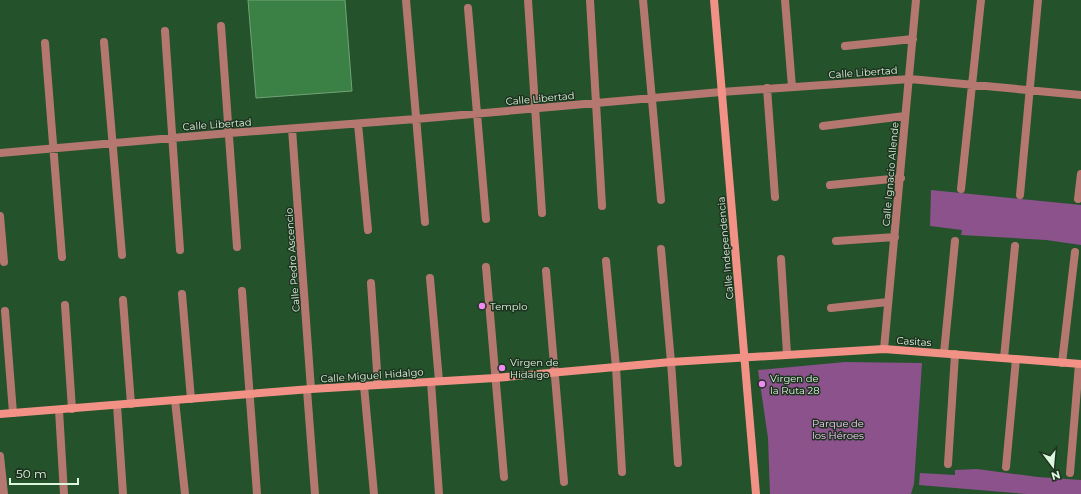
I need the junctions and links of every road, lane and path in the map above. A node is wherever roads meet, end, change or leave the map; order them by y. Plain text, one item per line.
1 (406, 0) edge
2 (528, 0) edge
3 (590, 0) edge
4 (643, 0) edge
5 (714, 0) edge
6 (785, 0) edge
7 (916, 0) edge
8 (981, 0) edge
9 (1038, 0) edge
10 (468, 8) dead end
11 (221, 26) dead end
12 (165, 32) dead end
13 (913, 39) junction
14 (104, 42) dead end
15 (45, 43) dead end
16 (845, 46) dead end
17 (910, 79) junction
18 (972, 85) junction
19 (792, 87) junction
20 (767, 88) junction
21 (1030, 90) junction
22 (721, 92) junction
23 (1081, 95) edge
24 (651, 98) junction
25 (596, 103) junction
26 (534, 109) junction
27 (476, 114) junction
28 (905, 116) junction
29 (416, 119) junction
30 (358, 124) junction
31 (823, 126) dead end
32 (292, 129) junction
33 (230, 133) junction
34 (173, 138) junction
35 (112, 143) junction
36 (53, 148) junction
37 (0, 153) edge
38 (1081, 174) edge
39 (900, 178) junction
40 (830, 185) dead end
41 (961, 189) dead end
42 (1020, 195) dead end
43 (775, 197) dead end
44 (1078, 199) dead end
45 (661, 200) dead end
46 (602, 206) dead end
47 (542, 213) dead end
48 (0, 216) edge
49 (486, 219) dead end
50 (425, 222) dead end
51 (368, 230) dead end
52 (895, 237) junction
53 (836, 241) dead end
54 (955, 242) dead end
55 (1015, 246) dead end
56 (237, 247) dead end
57 (661, 249) dead end
58 (180, 250) dead end
59 (1075, 252) dead end
60 (122, 255) dead end
61 (62, 256) dead end
62 (781, 259) dead end
63 (606, 261) dead end
64 (4, 262) dead end
65 (486, 267) dead end
66 (546, 271) dead end
67 (430, 278) dead end
68 (371, 283) dead end
69 (242, 291) dead end
70 (182, 294) dead end
71 (124, 300) dead end
72 (888, 302) junction
73 (65, 305) dead end
74 (831, 308) dead end
75 (6, 311) dead end
76 (884, 349) junction
77 (944, 353) junction
78 (787, 354) junction
79 (955, 354) junction
80 (744, 356) junction
81 (1004, 358) junction
82 (1016, 359) junction
83 (671, 362) junction
84 (1062, 363) junction
85 (1080, 364) edge
86 (616, 367) junction
87 (555, 372) junction
88 (495, 378) junction
89 (435, 381) junction
90 (378, 385) junction
91 (364, 386) junction
92 (309, 390) junction
93 (249, 394) junction
94 (191, 399) junction
95 (175, 400) junction
96 (131, 404) junction
97 (117, 405) junction
98 (72, 409) junction
99 (59, 410) junction
100 (13, 413) junction
101 (0, 414) edge
102 (0, 456) edge
103 (678, 463) dead end
104 (948, 464) dead end
105 (1006, 467) dead end
106 (622, 472) dead end
107 (1070, 473) dead end
108 (504, 477) dead end
109 (564, 482) dead end
110 (4, 494) edge
111 (64, 494) edge
112 (123, 494) edge
113 (184, 494) edge
114 (258, 494) edge
115 (315, 494) edge
116 (374, 494) edge
117 (439, 494) edge
118 (756, 494) edge

1 - 29 street
2 - 26 street
3 - 25 street
4 - 24 street
5 - 22 street, Calle Independencia
6 - 19 street
7 - 13 street, Calle Ignacio Allende
8 - 18 street
9 - 21 street
10 - 27 street
11 - 33 street
12 - 34 street
13 - 16 street
13 - 17 street, Calle Ignacio Allende
14 - 35 street
15 - 36 street
17 - 18 street, Calle Libertad
17 - 19 street, Calle Libertad
17 - 28 street, Calle Ignacio Allende
18 - 21 street, Calle Libertad
18 - 41 street
19 - 20 street, Calle Libertad
20 - 22 street, Calle Libertad
20 - 43 street
21 - 23 street, Calle Libertad
21 - 42 street
22 - 24 street, Calle Libertad
22 - 80 street, Calle Independencia
24 - 25 street, Calle Libertad
24 - 45 street
25 - 26 street, Calle Libertad
25 - 46 street
26 - 27 street, Calle Libertad
26 - 47 street
27 - 29 street, Calle Libertad
27 - 49 street
28 - 31 street
28 - 39 street, Calle Ignacio Allende
29 - 30 street, Calle Libertad
29 - 50 street
30 - 32 street, Calle Libertad
30 - 51 street
32 - 33 street, Calle Libertad
32 - 92 street, Calle Pedro Ascencio
33 - 34 street, Calle Libertad
33 - 56 street
34 - 35 street, Calle Libertad
34 - 58 street
35 - 36 street, Calle Libertad
35 - 60 street
36 - 37 street, Calle Libertad
36 - 61 street
38 - 44 street
39 - 40 street
39 - 52 street, Calle Ignacio Allende
48 - 64 street
52 - 53 street
52 - 72 street, Calle Ignacio Allende
54 - 77 street
55 - 81 street
57 - 83 street
59 - 84 street
62 - 78 street
63 - 86 street
65 - 88 street
66 - 87 street
67 - 89 street
68 - 90 street
69 - 93 street
70 - 94 street
71 - 96 street
72 - 74 street
72 - 76 street, Calle Ignacio Allende
73 - 98 street
75 - 100 street
76 - 77 street, Casitas
76 - 78 street, Casitas
77 - 79 street, Casitas
78 - 80 street, Casitas
79 - 81 street, Casitas
79 - 104 street
80 - 83 street, Calle Miguel Hidalgo
80 - 118 street, Calle Independencia
81 - 82 street, Casitas
82 - 84 street, Casitas
82 - 105 street
83 - 86 street, Calle Miguel Hidalgo
83 - 103 street
84 - 85 street, Casitas
85 - 107 street
86 - 87 street, Calle Miguel Hidalgo
86 - 106 street
87 - 88 street, Calle Miguel Hidalgo
87 - 109 street
88 - 89 street, Calle Miguel Hidalgo
88 - 108 street
89 - 90 street, Calle Miguel Hidalgo
89 - 117 street
90 - 91 street, Calle Miguel Hidalgo
91 - 92 street, Calle Miguel Hidalgo
91 - 116 street
92 - 93 street, Calle Miguel Hidalgo
92 - 115 street, Calle Pedro Ascencio
93 - 94 street, Calle Miguel Hidalgo
93 - 114 street
94 - 95 street, Calle Miguel Hidalgo
95 - 96 street, Calle Miguel Hidalgo
95 - 113 street
96 - 97 street, Calle Miguel Hidalgo
97 - 98 street, Calle Miguel Hidalgo
97 - 112 street
98 - 99 street, Calle Miguel Hidalgo
99 - 100 street, Calle Miguel Hidalgo
99 - 111 street
100 - 101 street, Calle Miguel Hidalgo
102 - 110 street

